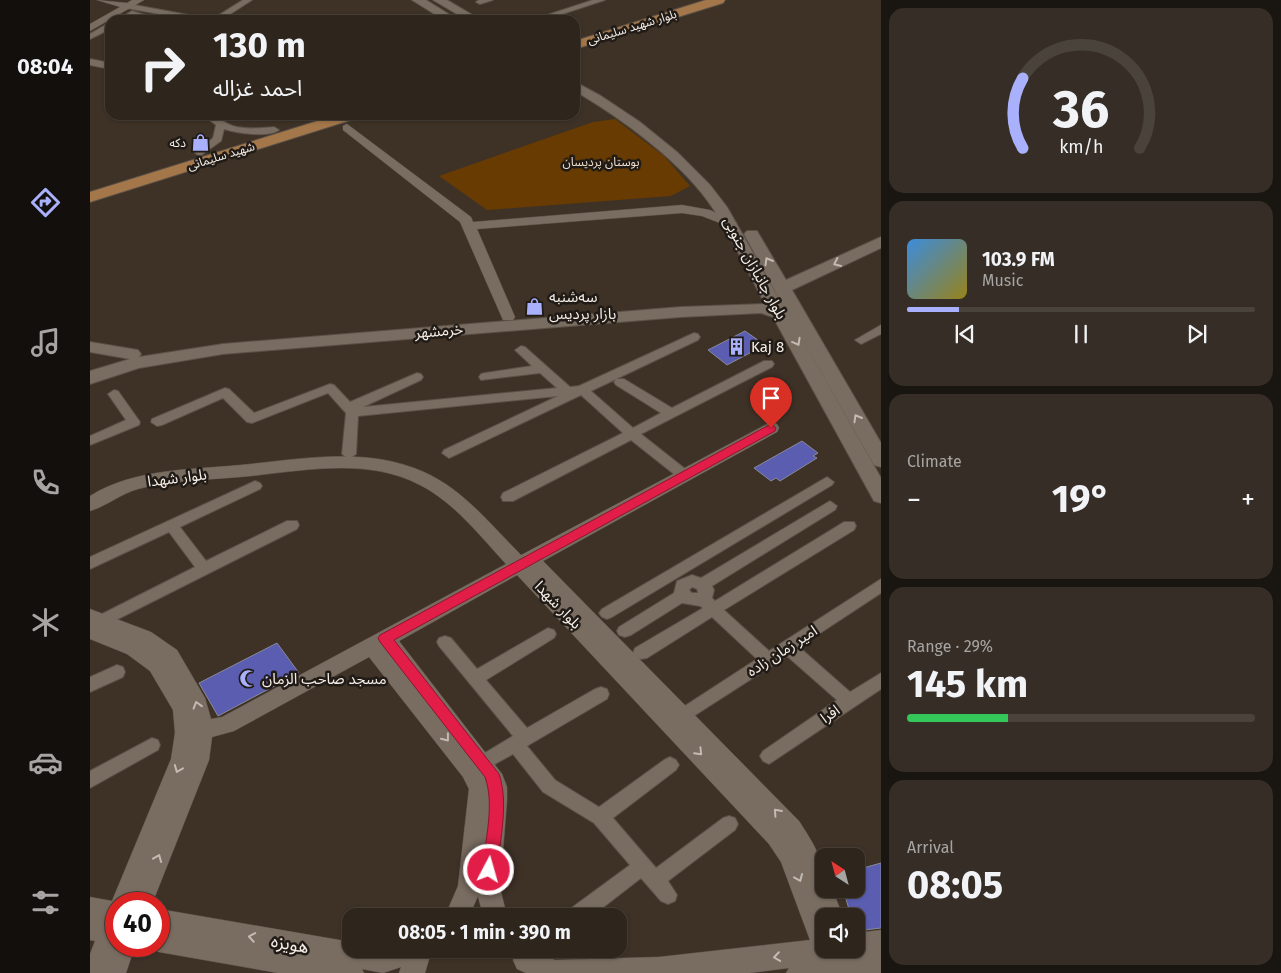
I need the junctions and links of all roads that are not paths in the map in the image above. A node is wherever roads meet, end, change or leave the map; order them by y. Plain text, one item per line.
1 (102, 0) edge
2 (139, 0) edge
3 (248, 0) edge
4 (418, 0) edge
5 (439, 0) edge
6 (489, 0) edge
7 (568, 0) edge
8 (601, 0) edge
9 (695, 0) edge
10 (718, 0) edge
11 (480, 2) dead end
12 (130, 6) junction
13 (581, 6) junction
14 (114, 15) edge
15 (129, 15) edge
16 (141, 15) edge
17 (178, 15) edge
18 (223, 15) edge
19 (444, 15) edge
20 (466, 15) edge
21 (552, 15) edge
22 (105, 20) edge
23 (90, 28) edge
24 (105, 29) edge
25 (580, 35) edge
26 (90, 37) edge
27 (580, 43) edge
28 (105, 61) edge
29 (90, 62) edge
30 (100, 64) junction
31 (105, 65) edge
32 (90, 70) edge
33 (105, 73) edge
34 (580, 80) edge
35 (580, 89) edge
36 (213, 120) edge
37 (322, 120) edge
38 (351, 120) edge
39 (220, 126) junction
40 (274, 130) junction
41 (200, 153) junction
42 (90, 187) edge
43 (709, 193) junction
44 (90, 197) edge
45 (682, 209) junction
46 (730, 223) junction
47 (469, 226) junction
48 (881, 242) edge
49 (881, 255) edge
50 (772, 297) junction
51 (782, 315) joint
52 (508, 317) junction
53 (881, 329) edge
54 (694, 337) dead end
55 (861, 340) dead end
56 (90, 347) edge
57 (521, 350) dead end
58 (132, 354) junction
59 (768, 364) dead end
60 (92, 369) edge
61 (542, 369) junction
62 (417, 377) dead end
63 (485, 377) dead end
64 (620, 382) dead end
65 (583, 390) junction
66 (567, 391) junction
67 (114, 394) dead end
68 (351, 410) junction
69 (672, 414) junction
70 (157, 422) dead end
71 (771, 428) dead end
72 (633, 435) junction
73 (90, 441) edge
74 (449, 453) dead end
75 (349, 454) junction
76 (881, 460) edge
77 (199, 470) junction
78 (684, 475) junction
79 (828, 482) dead end
80 (255, 486) dead end
81 (90, 494) edge
82 (881, 496) edge
83 (508, 497) dead end
84 (90, 506) edge
85 (830, 506) dead end
86 (292, 525) dead end
87 (171, 526) junction
88 (849, 526) dead end
89 (525, 562) junction
90 (90, 563) edge
91 (204, 569) junction
92 (680, 584) junction
93 (881, 585) edge
94 (706, 597) junction
95 (607, 613) dead end
96 (102, 628) edge
97 (625, 631) dead end
98 (548, 634) dead end
99 (379, 642) junction
100 (445, 642) dead end
101 (788, 647) junction
102 (641, 653) dead end
103 (769, 660) junction
104 (117, 672) dead end
105 (475, 678) junction
106 (881, 680) edge
107 (90, 685) edge
108 (601, 694) dead end
109 (849, 701) junction
110 (678, 720) junction
111 (194, 732) junction
112 (520, 741) junction
113 (152, 745) dead end
114 (769, 756) dead end
115 (484, 762) junction
116 (670, 765) dead end
117 (90, 780) edge
118 (600, 817) junction
119 (729, 824) dead end
120 (649, 873) junction
121 (131, 892) edge
122 (668, 895) dead end
123 (460, 908) edge
124 (493, 908) edge
125 (590, 908) edge
126 (829, 908) edge
127 (90, 909) edge
128 (815, 909) edge
129 (105, 922) edge
130 (170, 923) edge
131 (170, 942) edge
132 (881, 942) edge
133 (865, 948) edge
134 (342, 953) edge
135 (372, 958) edge
136 (391, 958) edge
137 (417, 958) edge
138 (824, 958) edge
139 (836, 958) edge
140 (849, 958) edge
141 (524, 961) edge
142 (881, 961) edge
143 (351, 973) edge
144 (412, 973) edge
145 (554, 973) edge
146 (798, 973) edge

1 - 12 street
2 - 12 street
3 - 18 street
4 - 19 main road
5 - 20 main road
6 - 11 street
7 - 13 street
8 - 13 street
9 - 25 main road, بلوار شهید سلیمانی
10 - 27 main road, بلوار شهید سلیمانی
12 - 14 street
12 - 17 street
13 - 21 street
15 - 16 street
22 - 23 street
24 - 26 street
28 - 30 street
29 - 30 street
30 - 31 street
32 - 33 street
50 -> 34 main road, بلوار جانبازان جنوبی
35 - 43 main road, بلوار جانبازان جنوبی
36 - 39 street
37 - 40 main road, شهید سلیمانی
37 - 44 main road, شهید سلیمانی
38 - 47 street
39 - 40 street
39 - 41 street
40 - 41 main road, شهید سلیمانی
41 - 42 main road, شهید سلیمانی
43 - 45 street
43 - 46 main road, بلوار جانبازان جنوبی
45 - 46 street
45 - 47 street
46 - 50 main road, بلوار جانبازان جنوبی
47 - 52 street
48 -> 50 main road
49 - 50 main road
50 - 51 main road, خرمشهر
50 - 52 main road, خرمشهر
50 - 60 main road, خرمشهر
76 -> 50 main road, بلوار جانبازان جنوبی
51 -> 82 main road, بلوار جانبازان جنوبی
52 - 58 main road, خرمشهر
53 - 55 street
54 - 65 street
56 - 58 main road
57 - 61 street
58 - 60 main road, خرمشهر
59 - 69 street
61 - 63 street
61 - 66 street
62 - 68 street
64 - 69 street
65 - 66 street
65 - 72 street
65 - 74 street
66 - 68 street
67 - 73 street
68 - 70 street
68 - 75 street
69 - 72 street
71 - 78 street
72 - 78 street
72 - 83 street
75 - 77 street, بلوار شهدا
75 - 89 street, بلوار شهدا
77 - 81 street, بلوار شهدا
77 - 84 street, بلوار شهدا
77 - 89 street, بلوار شهدا
78 - 89 street
79 - 92 street
80 - 87 street
85 - 94 street
86 - 91 street
87 - 90 street
87 - 91 street
88 - 94 street
89 - 99 street
89 - 110 street, بلوار شهدا
91 - 96 street
92 - 94 street
92 - 95 street
92 - 97 street
93 - 101 street, امیر زمان زاده
94 - 102 street
94 - 103 street
96 - 111 street
98 - 105 street
99 - 111 street
99 - 115 street
99 -> 123 street
100 - 105 street
101 - 103 street, امیر زمان زاده
101 - 109 street, افرا
103 - 110 street, امیر زمان زاده
104 - 107 street
105 - 112 street
106 - 109 street
108 - 112 street
109 - 114 street, افرا
126 -> 110 street, بلوار شهدا
110 -> 128 street, بلوار شهدا
111 - 121 street
112 - 115 street
112 - 118 street
113 - 117 street
115 - 124 street
116 - 118 street
118 - 120 street
119 - 120 street
120 - 122 street
120 - 125 street
127 - 129 street
134 -> 130 street, هویزه
131 - 143 street, هویزه
132 - 133 street
136 -> 135 street, هویزه
137 - 144 street
138 -> 145 street
139 - 146 street
140 - 142 street
141 - 145 street

